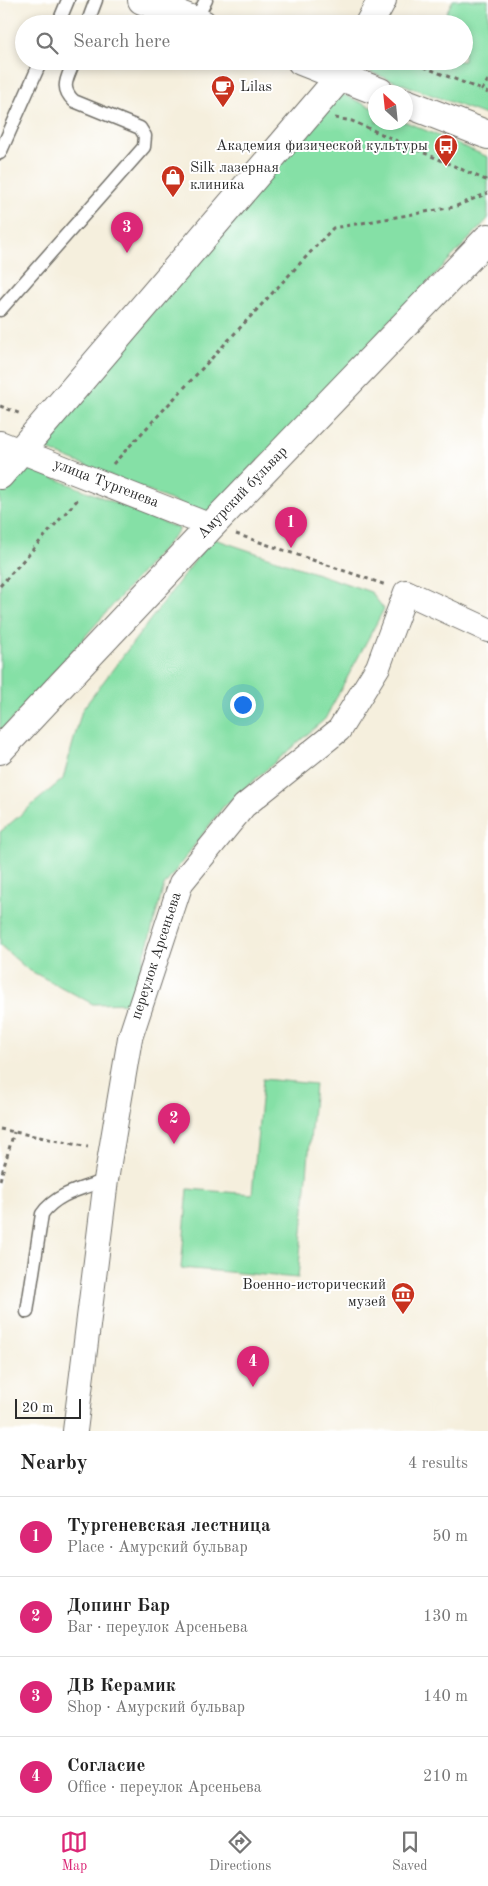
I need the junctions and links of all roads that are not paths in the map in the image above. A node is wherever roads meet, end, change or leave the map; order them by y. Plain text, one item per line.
1 (68, 0) edge
2 (96, 0) edge
3 (142, 0) edge
4 (382, 0) edge
5 (62, 15) edge
6 (90, 15) edge
7 (202, 15) edge
8 (374, 15) edge
9 (37, 70) edge
10 (71, 70) edge
11 (343, 70) edge
12 (346, 70) edge
13 (369, 85) edge
14 (413, 106) edge
15 (488, 135) edge
16 (0, 154) edge
17 (488, 238) edge
18 (0, 310) edge
19 (11, 447) edge
20 (0, 475) edge
21 (211, 526) junction
22 (488, 630) edge
23 (0, 750) edge
24 (106, 1180) junction
25 (27, 1312) dead end
26 (75, 1431) edge

1 - 5 lane
2 - 6 lane
3 - 7 street
4 - 8 street
9 - 16 lane
10 - 18 lane
11 - 19 street
12 - 13 street
14 - 15 street
17 - 21 street, Амурский бульвар
19 - 20 street
19 - 21 street, улица Тургенева
21 - 23 street, Амурский бульвар
22 - 24 street, переулок Арсеньева
24 - 25 lane
24 - 26 street, переулок Арсеньева

